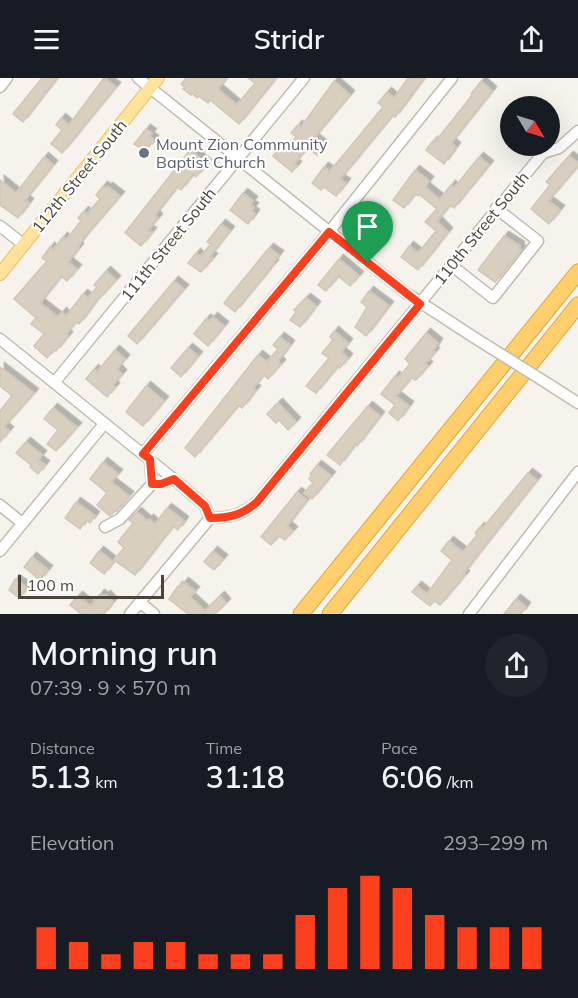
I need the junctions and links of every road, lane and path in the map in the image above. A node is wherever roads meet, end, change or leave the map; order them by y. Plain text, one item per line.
1 (7, 78) edge
2 (138, 78) edge
3 (304, 78) edge
4 (452, 78) edge
5 (154, 83) edge
6 (0, 87) edge
7 (578, 131) edge
8 (238, 158) junction
9 (496, 208) junction
10 (0, 226) edge
11 (329, 232) junction
12 (24, 245) junction
13 (451, 265) junction
14 (578, 272) edge
15 (0, 274) edge
16 (420, 304) junction
17 (578, 304) edge
18 (0, 339) edge
19 (54, 382) junction
20 (578, 403) edge
21 (105, 424) junction
22 (147, 457) junction
23 (578, 472) edge
24 (174, 479) junction
25 (152, 484) junction
26 (0, 505) edge
27 (210, 518) junction
28 (22, 523) junction
29 (105, 527) dead end
30 (0, 551) edge
31 (140, 602) junction
32 (130, 614) edge
33 (154, 614) edge
34 (301, 614) edge
35 (330, 614) edge
36 (469, 614) edge

1 - 6 street
2 - 5 street
3 - 8 street, 111th Street South
4 - 11 street
5 - 8 street
5 - 12 main road, 112th Street South
7 - 9 street, 110th Street South
8 - 11 street
8 - 19 street, 111th Street South
9 - 13 street, 110th Street South
9 - 13 street
10 - 12 street
11 - 16 street
11 - 22 street
12 - 15 main road, 112th Street South
13 - 16 street, 110th Street South
14 - 34 highway
16 - 20 street, bridge
16 - 27 street, 110th Street South
17 - 35 highway
18 - 19 street
19 - 21 street
21 - 22 street
21 - 28 street
22 - 24 street
22 - 25 street
23 - 36 street
24 - 25 street
24 - 27 street
25 - 29 street
26 - 28 street
27 - 31 street
28 - 30 street
31 - 32 street
31 - 33 street

